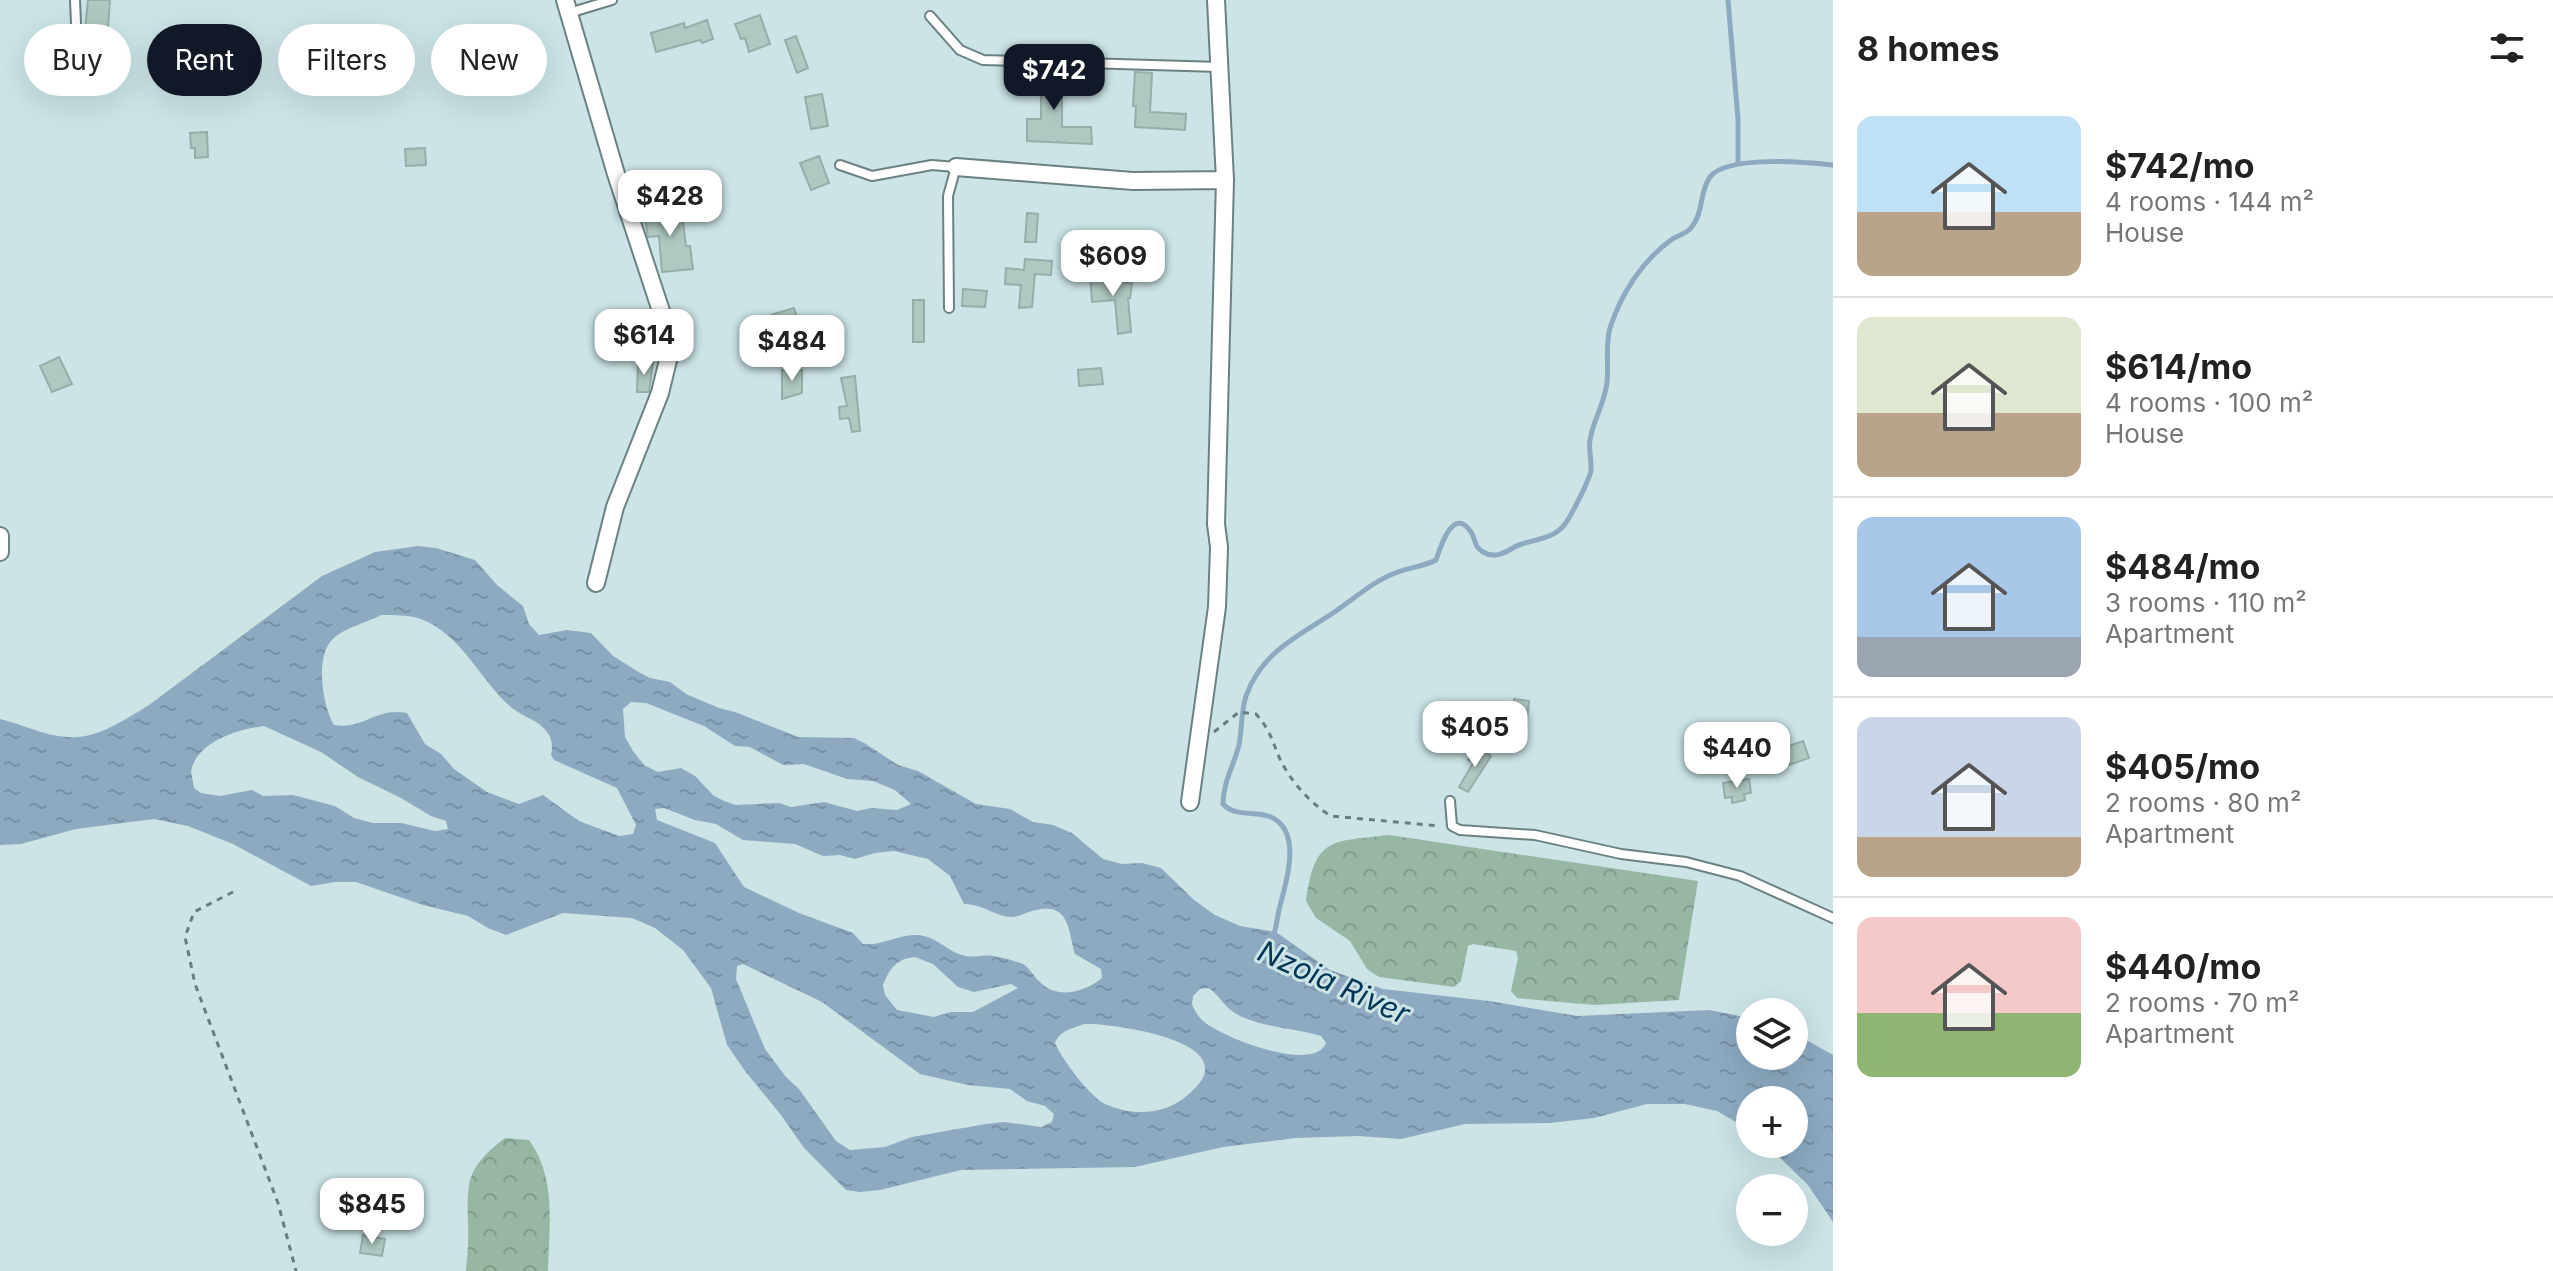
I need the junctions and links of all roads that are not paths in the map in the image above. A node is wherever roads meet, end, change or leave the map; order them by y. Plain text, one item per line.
1 (75, 0) edge
2 (612, 0) edge
3 (1216, 0) edge
4 (567, 7) edge
5 (930, 16) dead end
6 (76, 24) edge
7 (1220, 67) junction
8 (840, 165) dead end
9 (956, 167) junction
10 (1225, 180) junction
11 (949, 308) dead end
12 (0, 536) edge
13 (0, 552) edge
14 (596, 583) dead end
15 (1450, 801) dead end
16 (1190, 802) dead end
17 (1833, 918) edge

1 - 6 lane
2 - 4 lane
3 - 7 street
4 - 14 street
5 - 7 lane
7 - 10 street
8 - 9 lane
9 - 10 street
9 - 11 lane
10 - 16 street
12 - 13 street
15 - 17 lane

